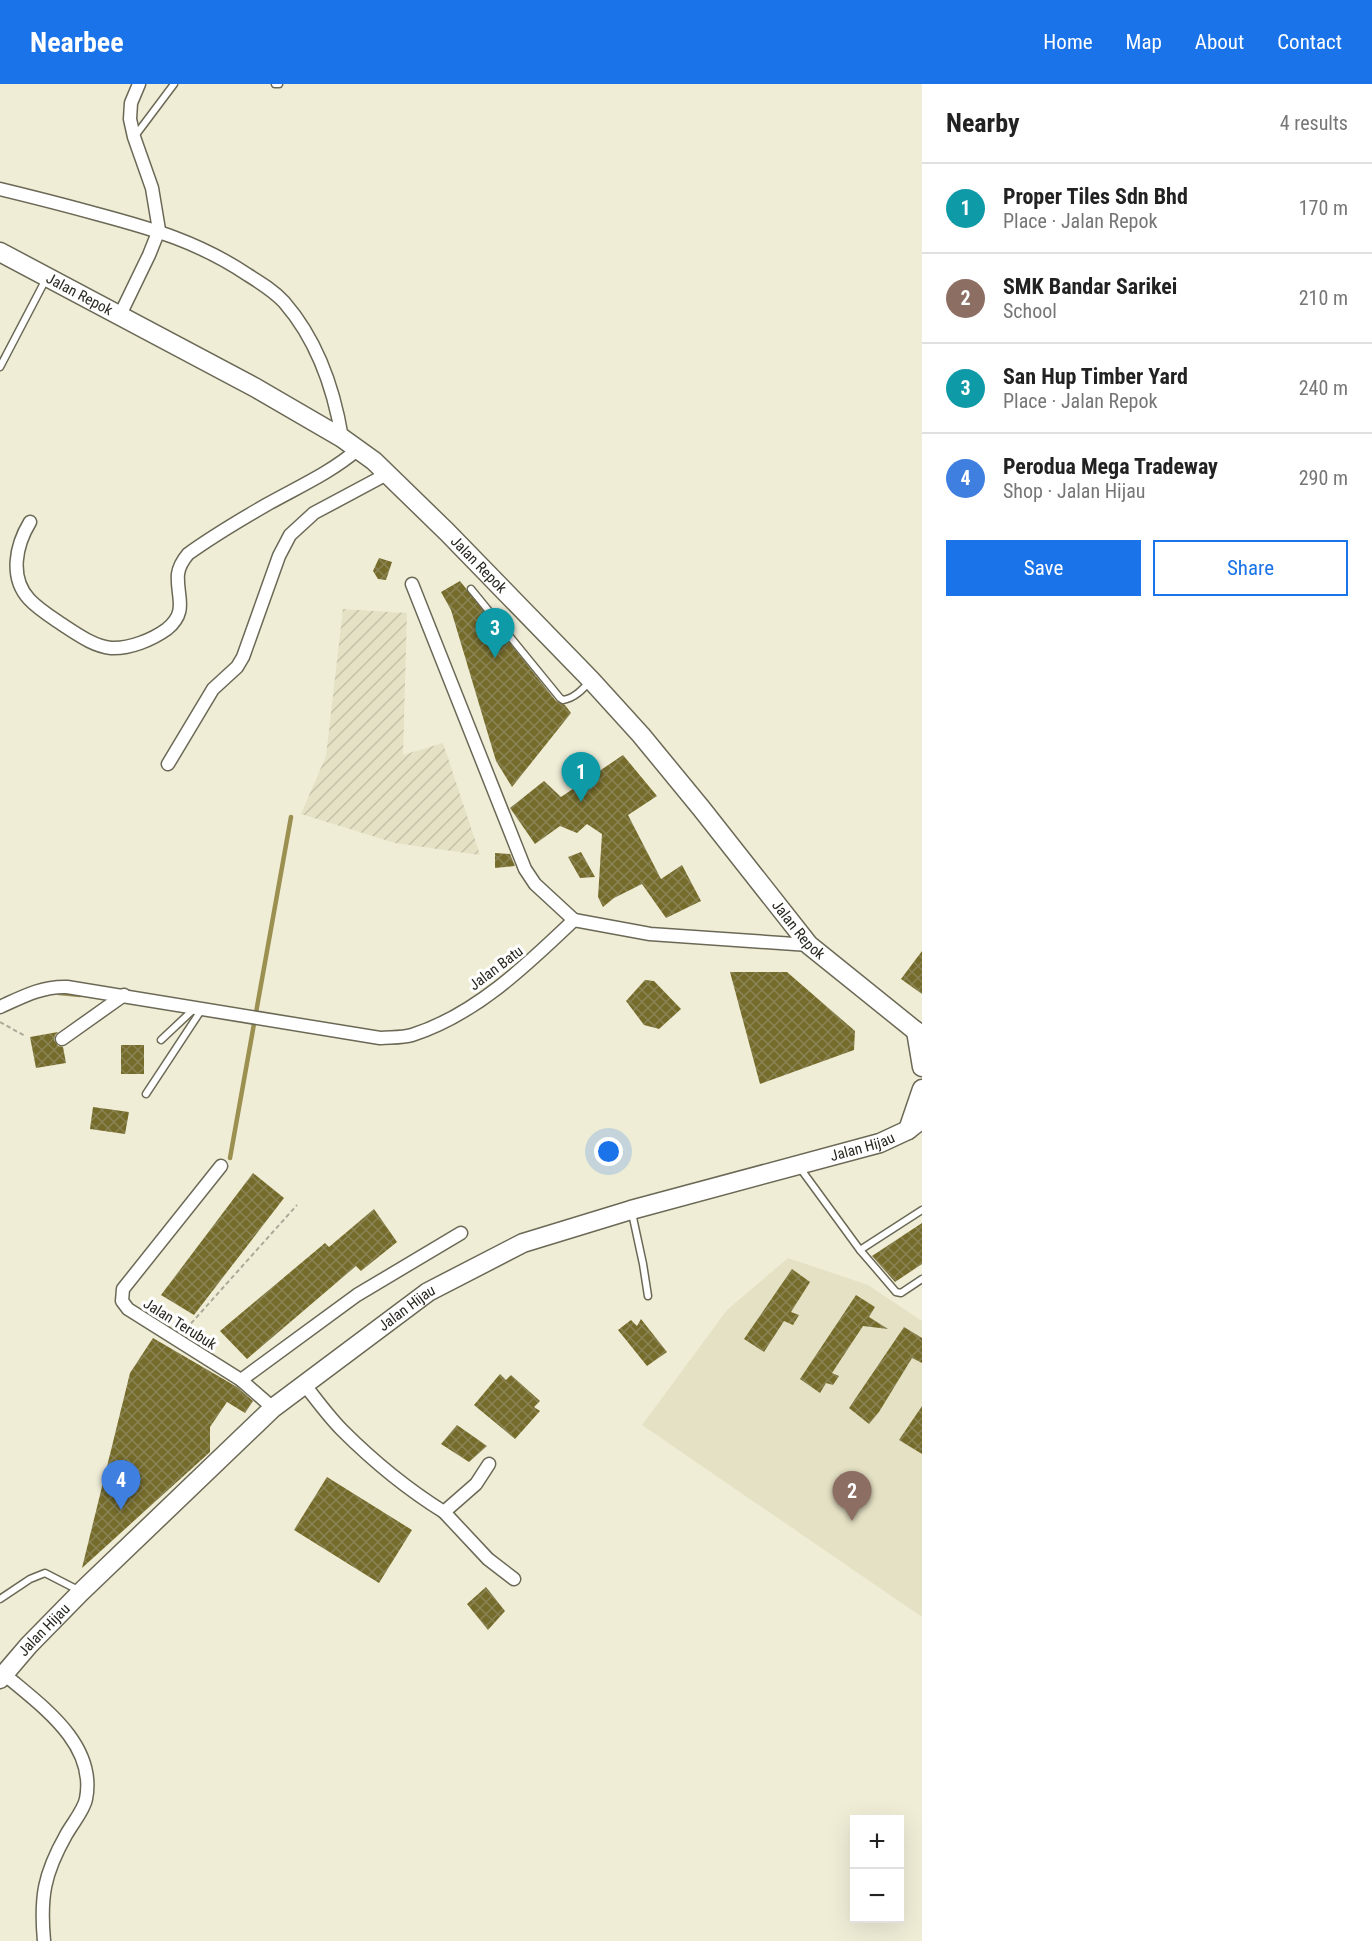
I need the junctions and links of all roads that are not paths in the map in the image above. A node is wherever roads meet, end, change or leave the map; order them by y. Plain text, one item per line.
1 (139, 84) edge
2 (174, 84) edge
3 (134, 137) junction
4 (0, 189) edge
5 (159, 230) junction
6 (0, 252) edge
7 (48, 276) junction
8 (120, 315) junction
9 (0, 367) edge
10 (342, 438) junction
11 (357, 450) junction
12 (387, 474) junction
13 (30, 522) dead end
14 (412, 584) dead end
15 (471, 588) dead end
16 (591, 680) junction
17 (168, 764) dead end
18 (574, 920) junction
19 (809, 945) junction
20 (124, 995) junction
21 (0, 1007) edge
22 (199, 1008) junction
23 (920, 1034) edge
24 (62, 1039) dead end
25 (161, 1040) dead end
26 (922, 1067) edge
27 (922, 1089) edge
28 (146, 1094) dead end
29 (915, 1124) edge
30 (221, 1166) dead end
31 (799, 1166) junction
32 (631, 1210) junction
33 (922, 1210) edge
34 (461, 1233) dead end
35 (860, 1250) junction
36 (922, 1279) edge
37 (648, 1296) dead end
38 (241, 1380) junction
39 (304, 1384) junction
40 (273, 1408) junction
41 (489, 1464) dead end
42 (444, 1512) junction
43 (514, 1579) dead end
44 (81, 1592) junction
45 (0, 1599) edge
46 (2, 1677) edge
47 (44, 1941) edge

1 - 3 street
2 - 3 lane
3 - 5 street
4 - 5 street
5 - 8 street
5 - 10 street
6 - 7 main road, Jalan Repok
7 - 8 main road, Jalan Repok
7 - 9 lane
8 - 10 main road, Jalan Repok
10 - 11 main road, Jalan Repok
11 - 12 main road, Jalan Repok
11 - 13 street
12 - 16 main road, Jalan Repok
12 - 17 street
14 - 18 street
15 - 16 lane
16 - 19 main road, Jalan Repok
18 - 19 street
18 - 22 street, Jalan Batu
19 - 23 main road, Jalan Repok
20 - 21 street, Jalan Batu
20 - 22 street, Jalan Batu
20 - 24 street
22 - 25 lane
22 - 28 lane
23 - 26 main road
27 - 29 main road
29 - 31 main road, Jalan Hijau
30 - 38 street, Jalan Terubuk
31 - 32 main road, Jalan Hijau
31 - 35 lane
32 - 37 lane
32 - 39 main road, Jalan Hijau
33 - 35 lane
34 - 38 street
35 - 36 lane
38 - 40 street, Jalan Terubuk
39 - 40 main road, Jalan Hijau
39 - 42 street
40 - 44 main road, Jalan Hijau
41 - 42 street
42 - 43 street
44 - 45 lane
44 - 46 main road, Jalan Hijau
46 - 47 street

